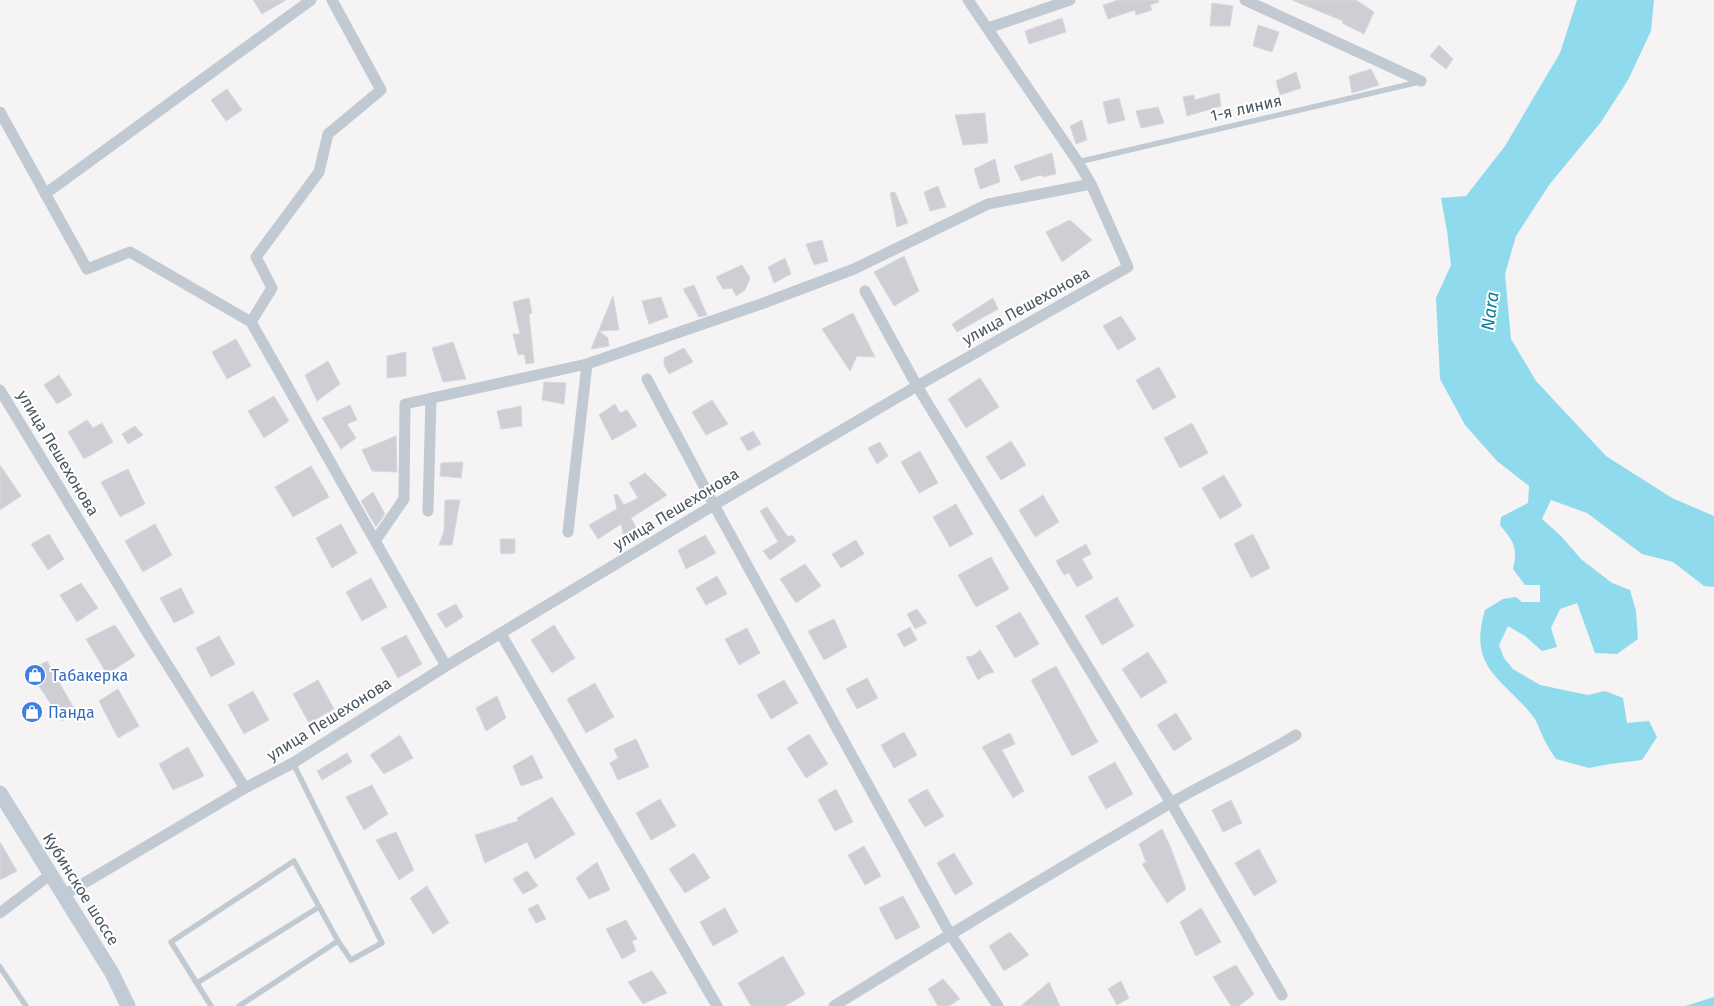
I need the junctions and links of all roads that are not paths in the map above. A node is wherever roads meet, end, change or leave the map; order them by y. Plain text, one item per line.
1 (311, 0) edge
2 (332, 0) edge
3 (968, 0) edge
4 (1070, 0) edge
5 (1245, 0) edge
6 (988, 28) junction
7 (1421, 81) joint
8 (0, 112) edge
9 (1078, 162) junction
10 (1091, 184) junction
11 (46, 194) junction
12 (865, 291) dead end
13 (251, 322) junction
14 (587, 364) junction
15 (648, 379) dead end
16 (917, 386) junction
17 (0, 390) edge
18 (431, 398) junction
19 (714, 505) junction
20 (428, 511) dead end
21 (568, 532) dead end
22 (375, 541) junction
23 (501, 634) junction
24 (446, 666) junction
25 (1296, 735) dead end
26 (293, 763) junction
27 (245, 788) junction
28 (0, 793) edge
29 (1171, 803) junction
30 (51, 874) junction
31 (64, 895) junction
32 (319, 907) junction
33 (0, 913) edge
34 (950, 934) junction
35 (338, 941) junction
36 (0, 967) edge
37 (197, 983) junction
38 (1282, 995) dead end
39 (26, 1006) edge
40 (128, 1006) edge
41 (212, 1006) edge
42 (239, 1006) edge
43 (717, 1006) edge
44 (834, 1006) edge
45 (998, 1006) edge

1 - 11 street
2 - 13 street
3 - 6 street
4 - 6 street
5 - 7 street
6 - 9 street
7 - 9 lane, 1-я линия
8 - 11 street
9 - 10 street
10 - 14 street
10 - 16 street, улица Пешехонова
11 - 13 street
12 - 16 street
13 - 22 street
14 - 18 street
14 - 21 street
15 - 19 street
16 - 19 street, улица Пешехонова
16 - 29 street
17 - 27 street, улица Пешехонова
18 - 20 street
18 - 22 street
19 - 23 street, улица Пешехонова
19 - 34 street
22 - 24 street
23 - 24 street, улица Пешехонова
23 - 43 street
24 - 26 street, улица Пешехонова
25 - 29 street
26 - 27 street, улица Пешехонова
26 - 35 lane
27 - 31 street, улица Пешехонова
28 - 30 main road, Кубинское шоссе
29 - 34 street
29 - 38 street
30 - 31 main road, Кубинское шоссе
30 - 33 street
31 - 40 main road, Кубинское шоссе
32 - 35 lane
32 - 37 lane
32 - 37 lane
34 - 44 street
34 - 45 street
35 - 42 lane
36 - 39 lane
37 - 41 lane

